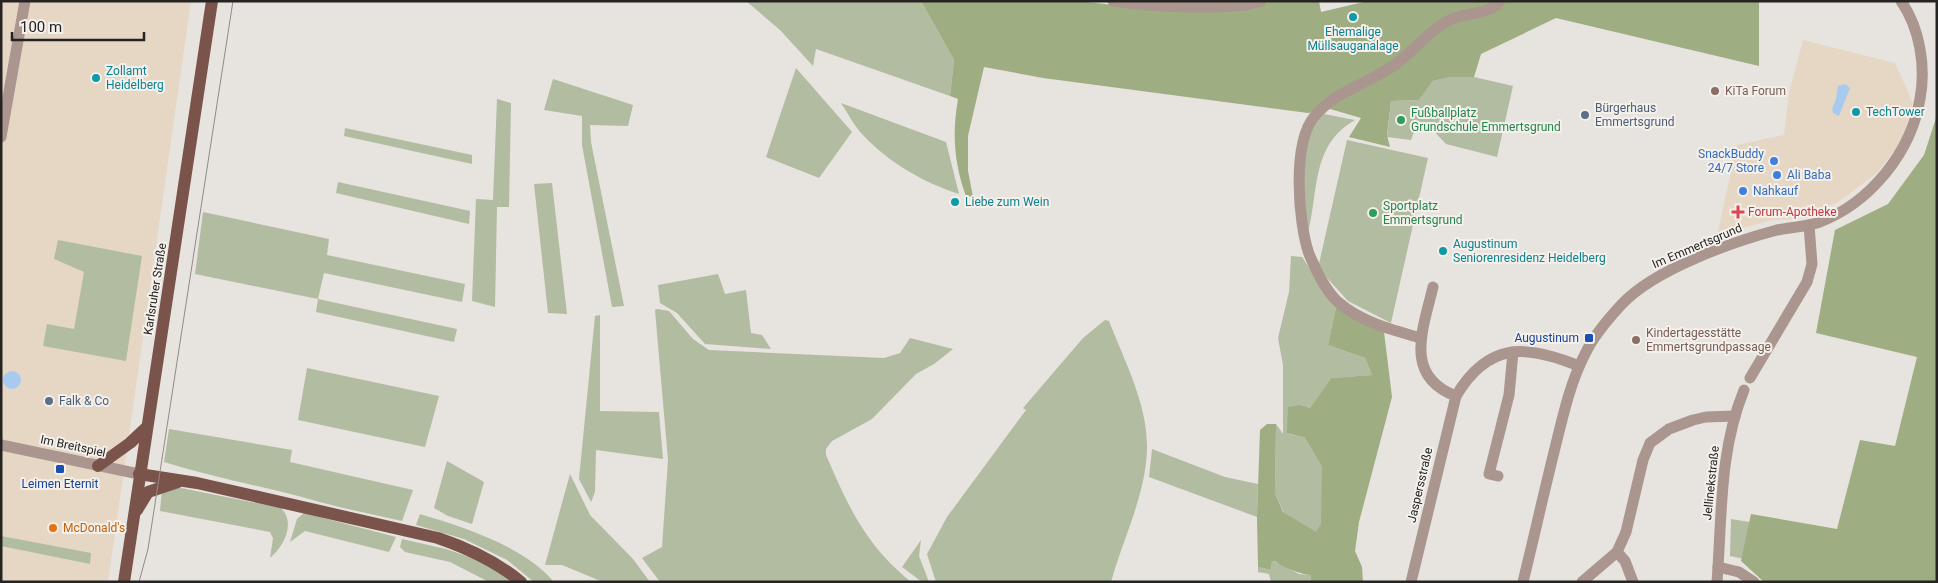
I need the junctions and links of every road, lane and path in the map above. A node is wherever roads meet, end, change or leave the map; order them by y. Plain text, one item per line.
1 (25, 1) edge
2 (212, 1) edge
3 (1114, 1) edge
4 (1261, 1) edge
5 (1500, 1) edge
6 (1903, 5) edge
7 (1, 137) edge
8 (1809, 225) junction
9 (1433, 287) dead end
10 (1421, 338) junction
11 (1513, 352) junction
12 (1579, 366) junction
13 (1750, 378) dead end
14 (1744, 390) dead end
15 (1456, 396) junction
16 (1735, 416) junction
17 (146, 428) junction
18 (1, 445) edge
19 (98, 466) junction
20 (139, 474) junction
21 (1498, 476) dead end
22 (183, 481) junction
23 (134, 512) junction
24 (1616, 552) junction
25 (1718, 566) junction
26 (124, 582) edge
27 (521, 582) edge
28 (1411, 582) edge
29 (1523, 582) edge
30 (1582, 582) edge
31 (1633, 582) edge
32 (1717, 582) edge
33 (1754, 582) edge

1 - 7 street
2 - 17 main road, Karlsruher Straße
3 - 4 street
5 - 10 street
6 - 8 street, Im Emmertsgrund
8 - 12 street, Im Emmertsgrund
8 - 13 street
9 - 10 street
10 - 15 street
11 - 12 street, Jaspersstraße
11 - 15 street, Jaspersstraße
11 - 21 street
12 - 29 street, Im Emmertsgrund
14 - 16 street, Jellinekstraße
15 - 28 street, Jaspersstraße
16 - 24 street
16 - 25 street, Jellinekstraße
17 - 19 main road
17 - 20 main road, Karlsruher Straße
18 - 19 street, Im Breitspiel
19 - 20 street, Im Breitspiel
20 - 22 main road
20 - 23 main road, Karlsruher Straße
22 - 23 main road
22 - 27 main road
23 - 26 main road, Karlsruher Straße
24 - 30 street
24 - 31 street
25 - 32 street, Jellinekstraße
25 - 33 street

